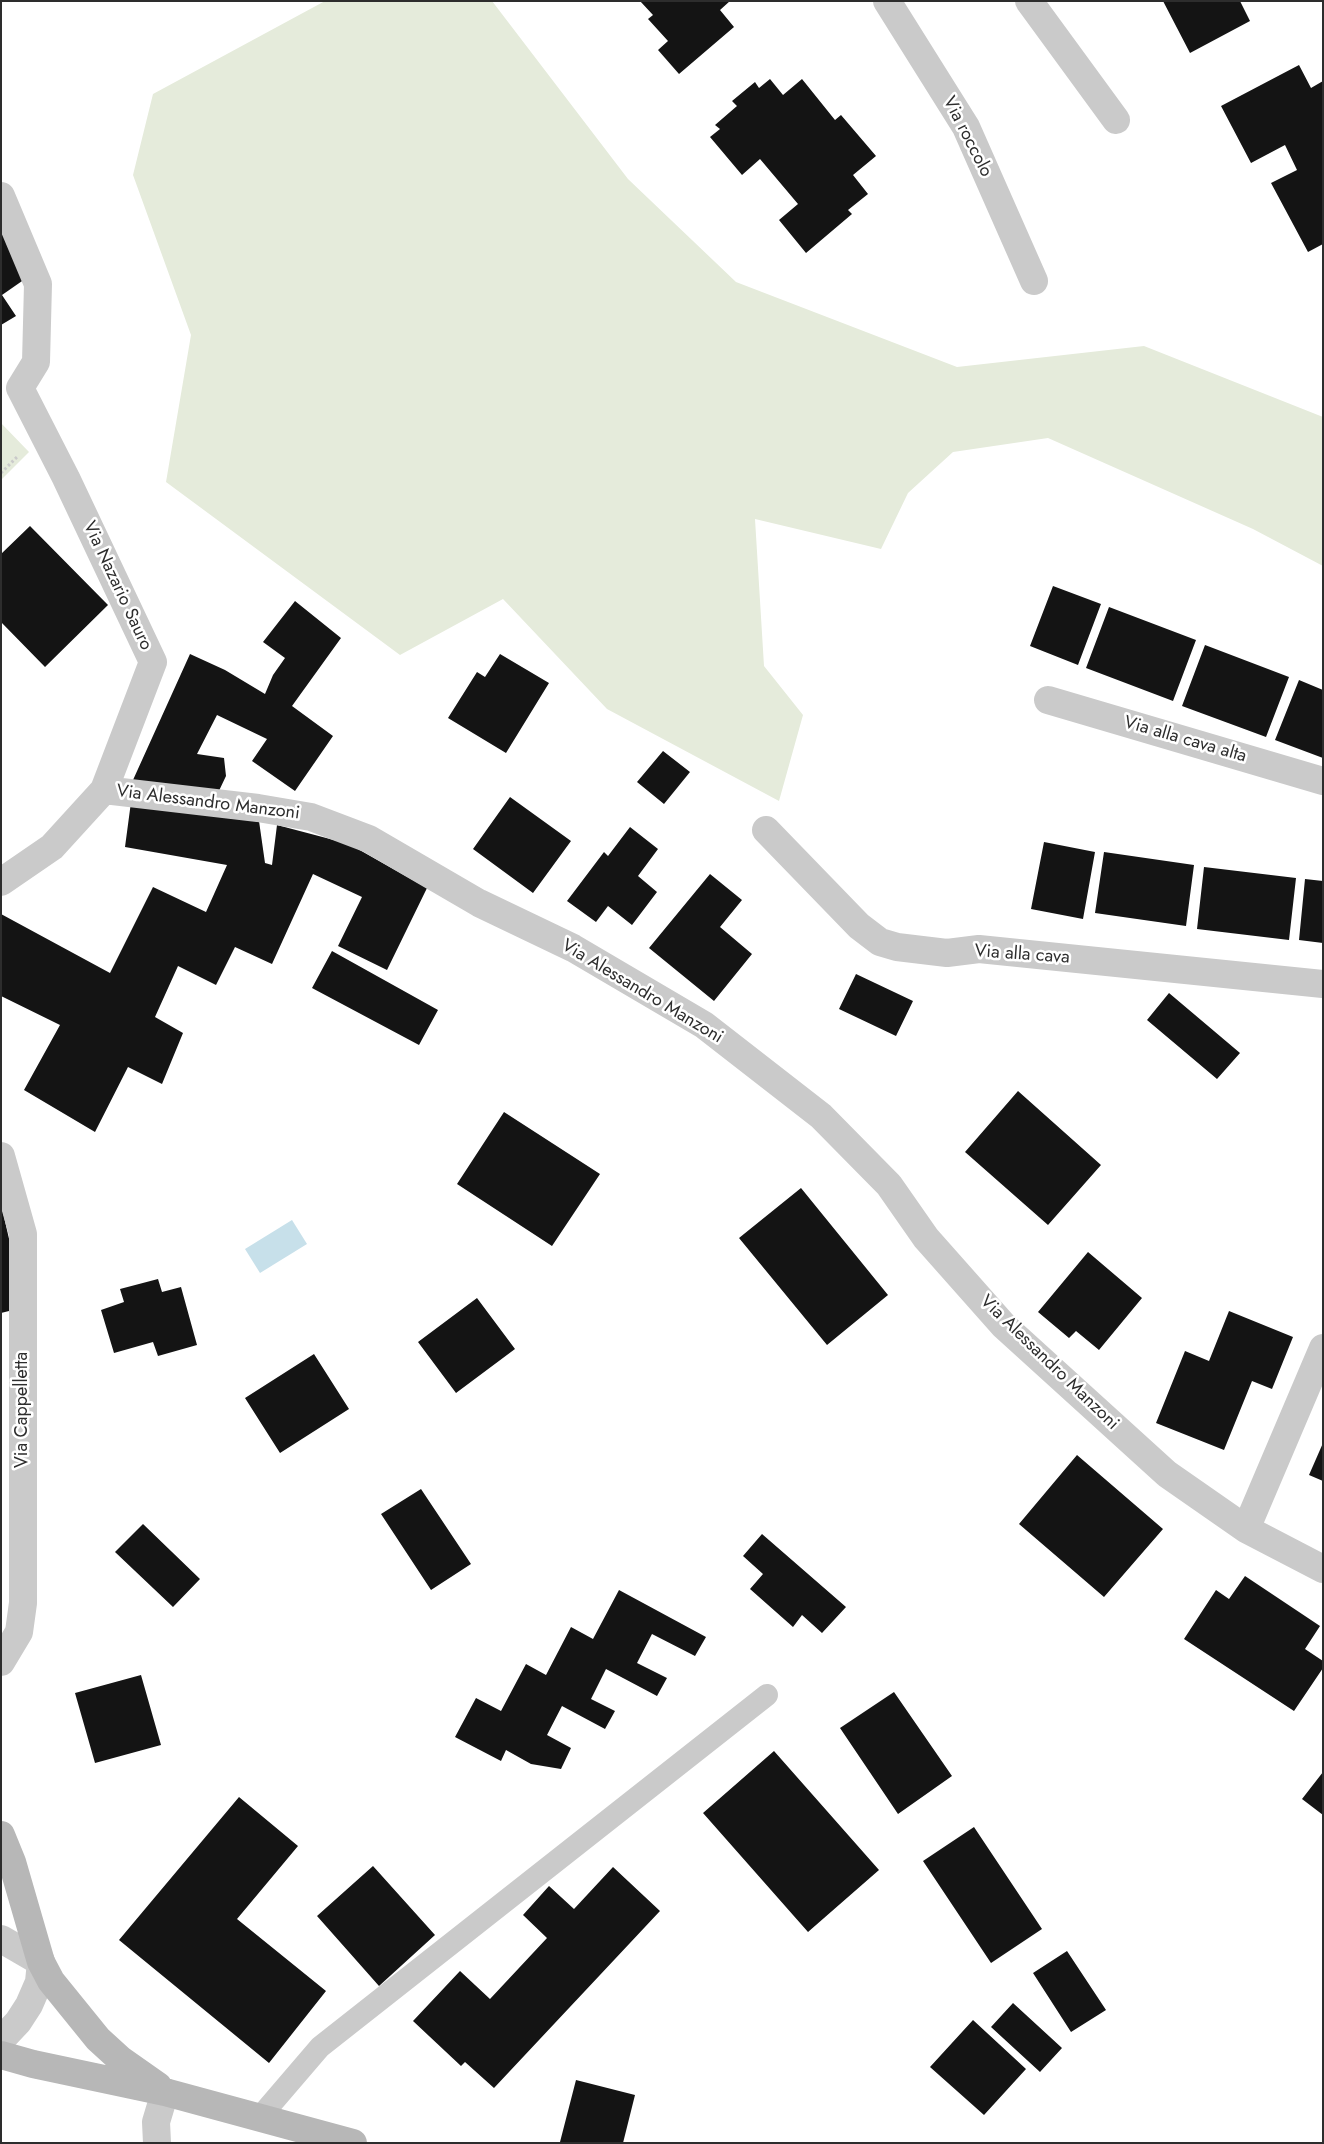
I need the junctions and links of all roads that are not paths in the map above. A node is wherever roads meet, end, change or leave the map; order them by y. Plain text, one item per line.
1 (887, 1) edge
2 (1029, 1) edge
3 (1116, 120) dead end
4 (1, 196) edge
5 (1034, 281) dead end
6 (11, 390) edge
7 (1048, 700) dead end
8 (1323, 780) edge
9 (104, 790) junction
10 (766, 830) dead end
11 (1, 882) edge
12 (1323, 984) edge
13 (1, 1156) edge
14 (1321, 1351) edge
15 (1246, 1529) junction
16 (1323, 1569) edge
17 (1, 1662) edge
18 (767, 1695) dead end
19 (1, 1835) edge
20 (1, 1939) edge
21 (40, 1962) junction
22 (1, 2040) edge
23 (1, 2056) edge
24 (165, 2092) junction
25 (260, 2118) junction
26 (157, 2143) edge
27 (353, 2143) edge

1 - 5 street, Via roccolo
2 - 3 street
4 - 6 street
6 - 9 street, Via Nazario Sauro
7 - 8 street, Via alla cava alta
9 - 11 street, Via Alessandro Manzoni
9 - 15 street, Via Alessandro Manzoni
10 - 12 street, Via alla cava
13 - 17 street, Via Cappelletta
14 - 15 street
15 - 16 street, Via Alessandro Manzoni
18 - 25 lane
19 - 21 street
20 - 21 street
21 - 22 street
21 - 24 street
23 - 24 street
24 - 25 street
24 - 26 street
25 - 27 street

